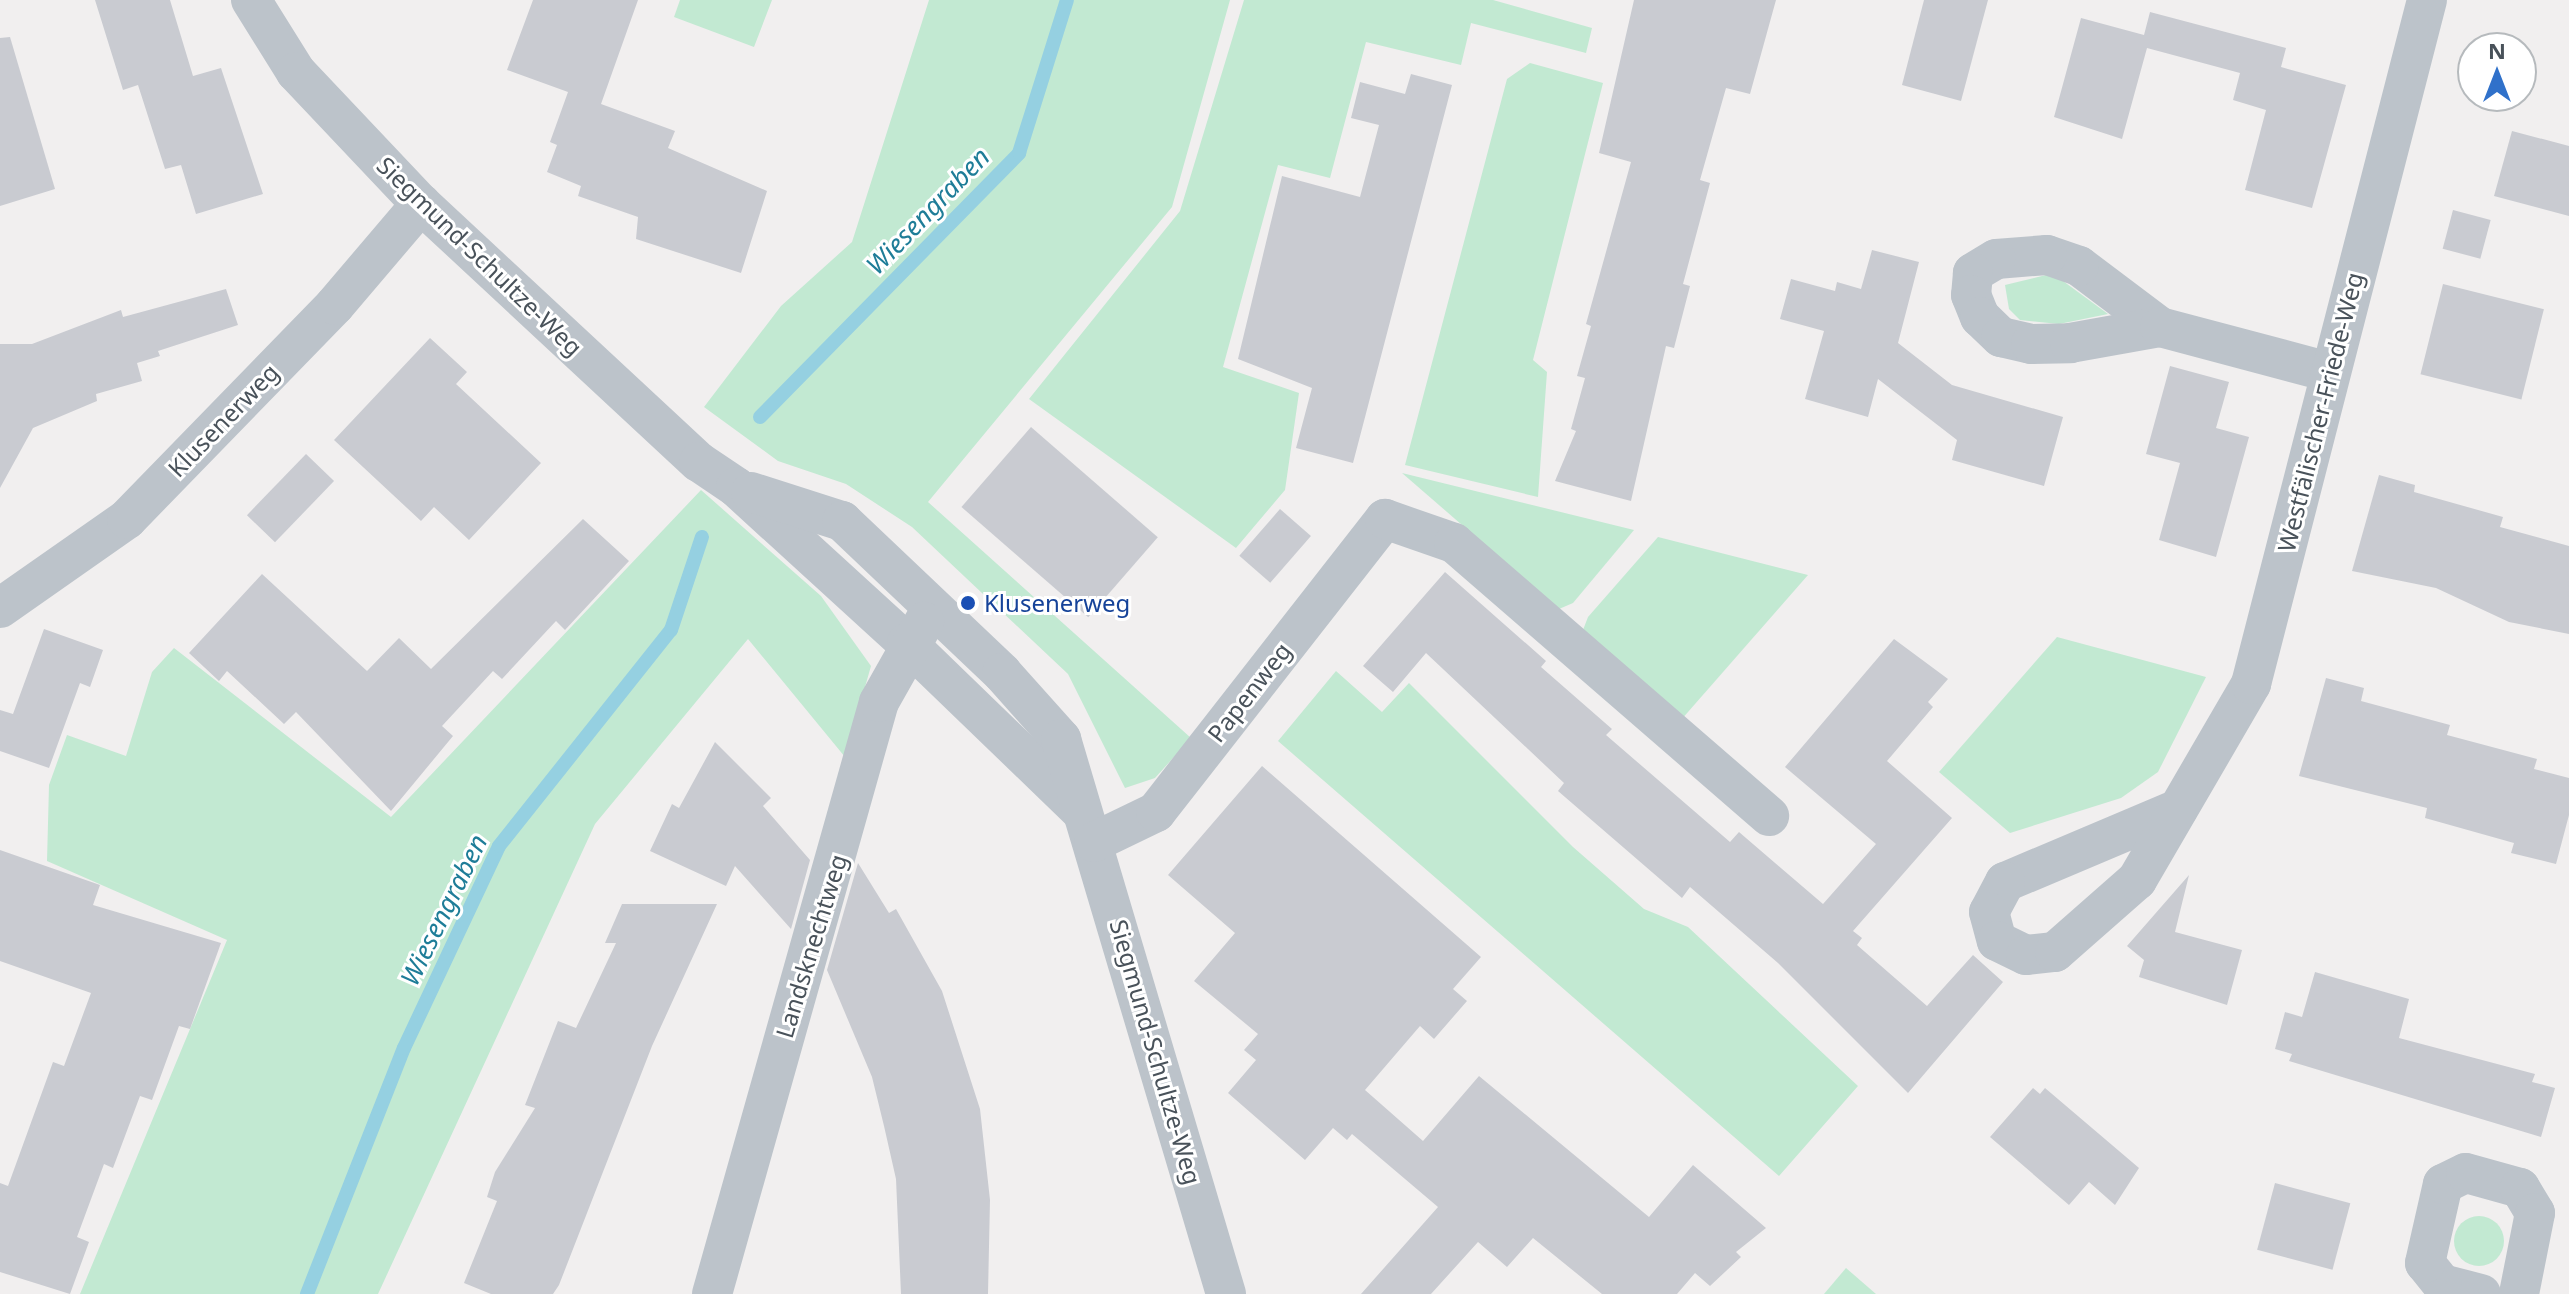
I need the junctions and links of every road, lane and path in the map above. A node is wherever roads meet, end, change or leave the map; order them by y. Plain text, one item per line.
1 (251, 0) edge
2 (2427, 0) edge
3 (421, 204) junction
4 (2160, 327) dead end
5 (2329, 372) junction
6 (736, 487) junction
7 (0, 608) edge
8 (934, 609) junction
9 (907, 643) junction
10 (2178, 809) junction
11 (1769, 816) dead end
12 (1088, 826) junction
13 (712, 1294) edge
14 (1226, 1294) edge

1 - 3 street, Siegmund-Schultze-Weg
2 - 5 street, Westfälischer-Friede-Weg
3 - 6 street, Siegmund-Schultze-Weg
3 - 7 street, Klusenerweg
4 - 5 street
5 - 10 street, Westfälischer-Friede-Weg
6 - 8 street, Siegmund-Schultze-Weg
6 - 9 street, Siegmund-Schultze-Weg
8 - 9 street, Landsknechtweg
8 - 12 street, Siegmund-Schultze-Weg
9 - 12 street, Siegmund-Schultze-Weg
9 - 13 street, Landsknechtweg
10 - 10 street, Westfälischer-Friede-Weg
11 - 12 street, Papenweg
12 - 14 street, Siegmund-Schultze-Weg

